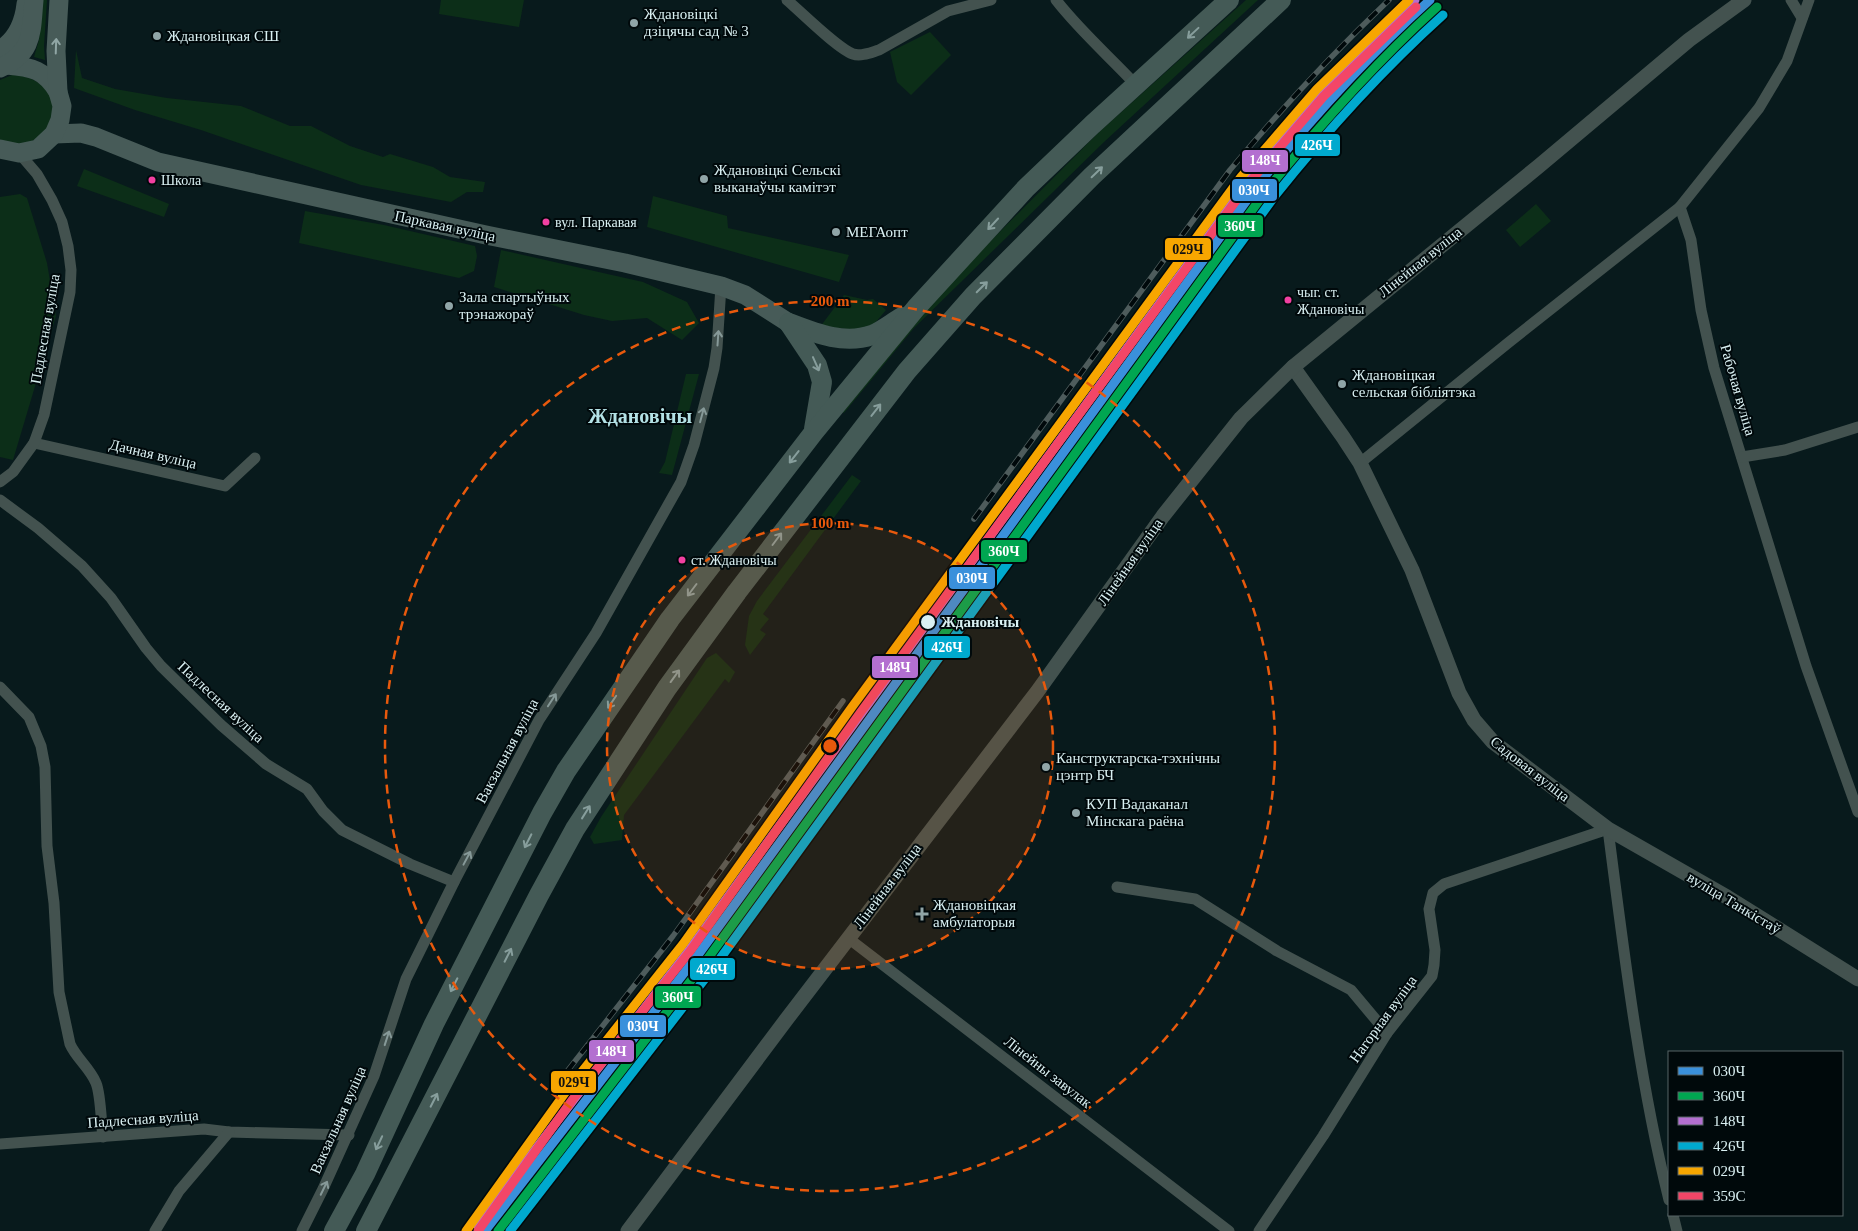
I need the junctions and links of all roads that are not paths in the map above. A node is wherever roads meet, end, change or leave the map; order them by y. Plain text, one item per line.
1 (26, 0) edge
2 (34, 0) edge
3 (59, 0) edge
4 (787, 0) edge
5 (991, 0) edge
6 (1056, 0) edge
7 (1229, 0) edge
8 (1281, 0) edge
9 (1744, 0) edge
10 (1791, 0) edge
11 (1809, 0) edge
12 (1802, 18) junction
13 (2, 61) edge
14 (1136, 86) junction
15 (60, 99) junction
16 (54, 134) junction
17 (96, 137) junction
18 (0, 149) edge
19 (27, 154) junction
20 (37, 174) junction
21 (1680, 207) junction
22 (721, 286) junction
23 (916, 308) junction
24 (789, 323) junction
25 (1293, 367) junction
26 (1858, 427) edge
27 (814, 432) junction
28 (34, 443) junction
29 (1742, 457) junction
30 (255, 458) dead end
31 (1360, 463) junction
32 (0, 482) edge
33 (0, 500) edge
34 (0, 687) edge
35 (1858, 812) edge
36 (1608, 829) junction
37 (454, 882) junction
38 (1117, 887) dead end
39 (848, 938) junction
40 (1858, 979) edge
41 (1387, 1033) junction
42 (229, 1132) junction
43 (349, 1135) junction
44 (103, 1137) junction
45 (0, 1144) edge
46 (1668, 1195) edge
47 (1673, 1216) edge
48 (155, 1231) edge
49 (302, 1231) edge
50 (334, 1231) edge
51 (366, 1231) edge
52 (628, 1231) edge
53 (1229, 1231) edge
54 (1259, 1231) edge
55 (1677, 1231) edge

1 - 13 main road
2 - 13 main road
15 -> 3 main road
4 - 5 street
6 - 14 street
7 -> 14 highway
51 -> 8 highway
9 - 25 street, Лінейная вуліца
10 - 12 street
11 - 12 street
12 - 21 street
13 - 15 main road, Паркавая вуліца
14 -> 23 highway
15 - 16 main road
15 - 17 main road, Паркавая вуліца
16 - 17 main road, Паркавая вуліца
16 - 19 main road
17 - 22 main road, Паркавая вуліца
18 - 19 main road
19 - 20 street, Падлесная вуліца
19 - 20 street
20 - 28 street, Падлесная вуліца
21 - 29 street, Рабочая вуліца
21 - 31 street
22 - 24 main road, Паркавая вуліца
37 -> 22 street, Вакзальная вуліца
23 - 24 highway
23 - 27 highway
24 -> 27 highway
25 - 31 street, Садовая вуліца
25 - 39 street, Лінейная вуліца
26 - 29 street
27 -> 50 highway
28 - 30 street, Дачная вуліца
28 - 32 street, Падлесная вуліца
29 - 35 street, Рабочая вуліца
31 - 36 street, Садовая вуліца
33 - 37 street, Падлесная вуліца
34 - 44 street
36 - 40 street, вуліца Танкістаў
36 - 41 street, Нагорная вуліца
36 - 46 street
43 -> 37 street, Вакзальная вуліца
38 - 41 street
39 - 52 street, Лінейная вуліца
39 - 53 street, Лінейны завулак
41 - 54 street, Нагорная вуліца
42 - 43 street, Падлесная вуліца
42 - 44 street, Падлесная вуліца
42 - 48 street
49 -> 43 street, Вакзальная вуліца
44 - 45 street, Падлесная вуліца
47 - 55 street

